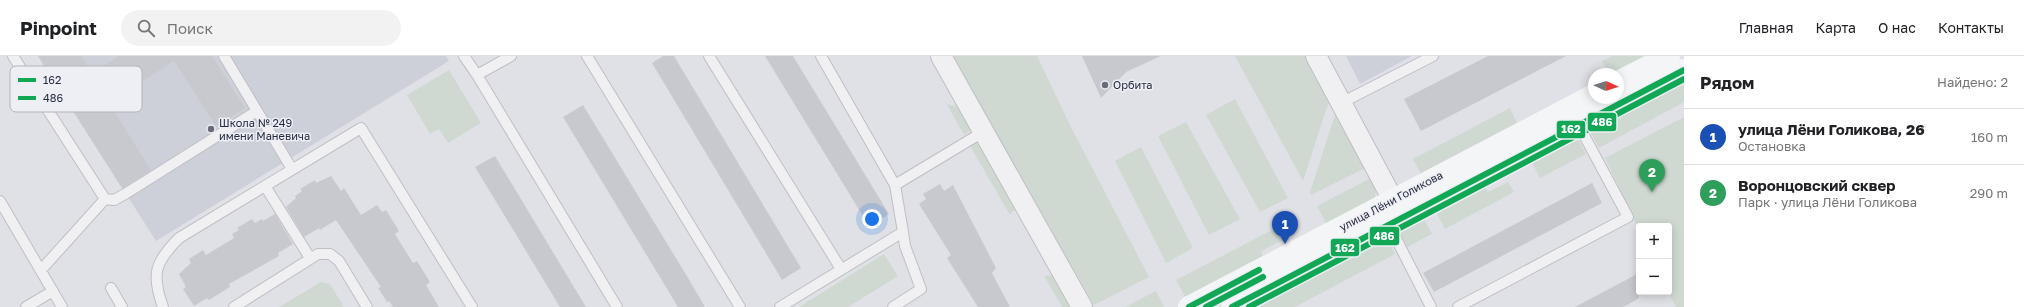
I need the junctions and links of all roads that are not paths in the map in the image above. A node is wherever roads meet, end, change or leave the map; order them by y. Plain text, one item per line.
1 (13, 56) edge
2 (224, 56) edge
3 (464, 56) edge
4 (511, 56) edge
5 (587, 56) edge
6 (709, 56) edge
7 (821, 56) edge
8 (941, 56) edge
9 (1316, 56) edge
10 (1433, 56) edge
11 (1669, 56) edge
12 (19, 66) edge
13 (1684, 70) edge
14 (477, 75) junction
15 (1624, 79) edge
16 (1588, 101) edge
17 (1341, 103) junction
18 (257, 111) junction
19 (49, 112) edge
20 (1574, 116) junction
21 (983, 132) junction
22 (292, 169) junction
23 (896, 185) junction
24 (265, 186) junction
25 (105, 199) junction
26 (0, 201) edge
27 (1391, 212) junction
28 (903, 232) junction
29 (1327, 246) junction
30 (310, 258) junction
31 (841, 269) junction
32 (41, 270) junction
33 (111, 288) dead end
34 (53, 291) junction
35 (26, 307) edge
36 (62, 307) edge
37 (122, 307) edge
38 (163, 307) edge
39 (234, 307) edge
40 (367, 307) edge
41 (472, 307) edge
42 (617, 307) edge
43 (740, 307) edge
44 (780, 307) edge
45 (893, 307) edge
46 (1082, 307) edge
47 (1189, 307) edge
48 (1232, 307) edge
49 (1431, 307) edge
50 (1458, 307) edge

1 - 12 lane
2 - 18 lane
3 - 14 lane
4 - 14 lane
5 - 43 lane
6 - 31 lane
7 - 23 lane
8 - 21 street
9 - 17 street
10 - 17 lane
11 - 15 street
13 - 20 street, улица Лёни Голикова
14 - 42 lane
16 - 20 street, улица Лёни Голикова
17 - 27 street
18 - 22 lane
18 - 25 lane
19 - 25 lane
20 - 27 street, улица Лёни Голикова
20 - 50 lane
21 - 23 lane
21 - 46 street
22 - 24 lane
22 - 41 lane
23 - 28 lane
24 - 30 lane
24 - 38 lane
25 - 32 lane
26 - 32 lane
27 - 29 street, улица Лёни Голикова
27 - 49 lane
28 - 31 lane
28 - 45 lane
29 - 47 street, улица Лёни Голикова
29 - 48 street, улица Лёни Голикова
30 - 39 lane
30 - 40 lane
31 - 44 lane
32 - 34 lane
33 - 37 lane
34 - 35 lane
34 - 36 lane

